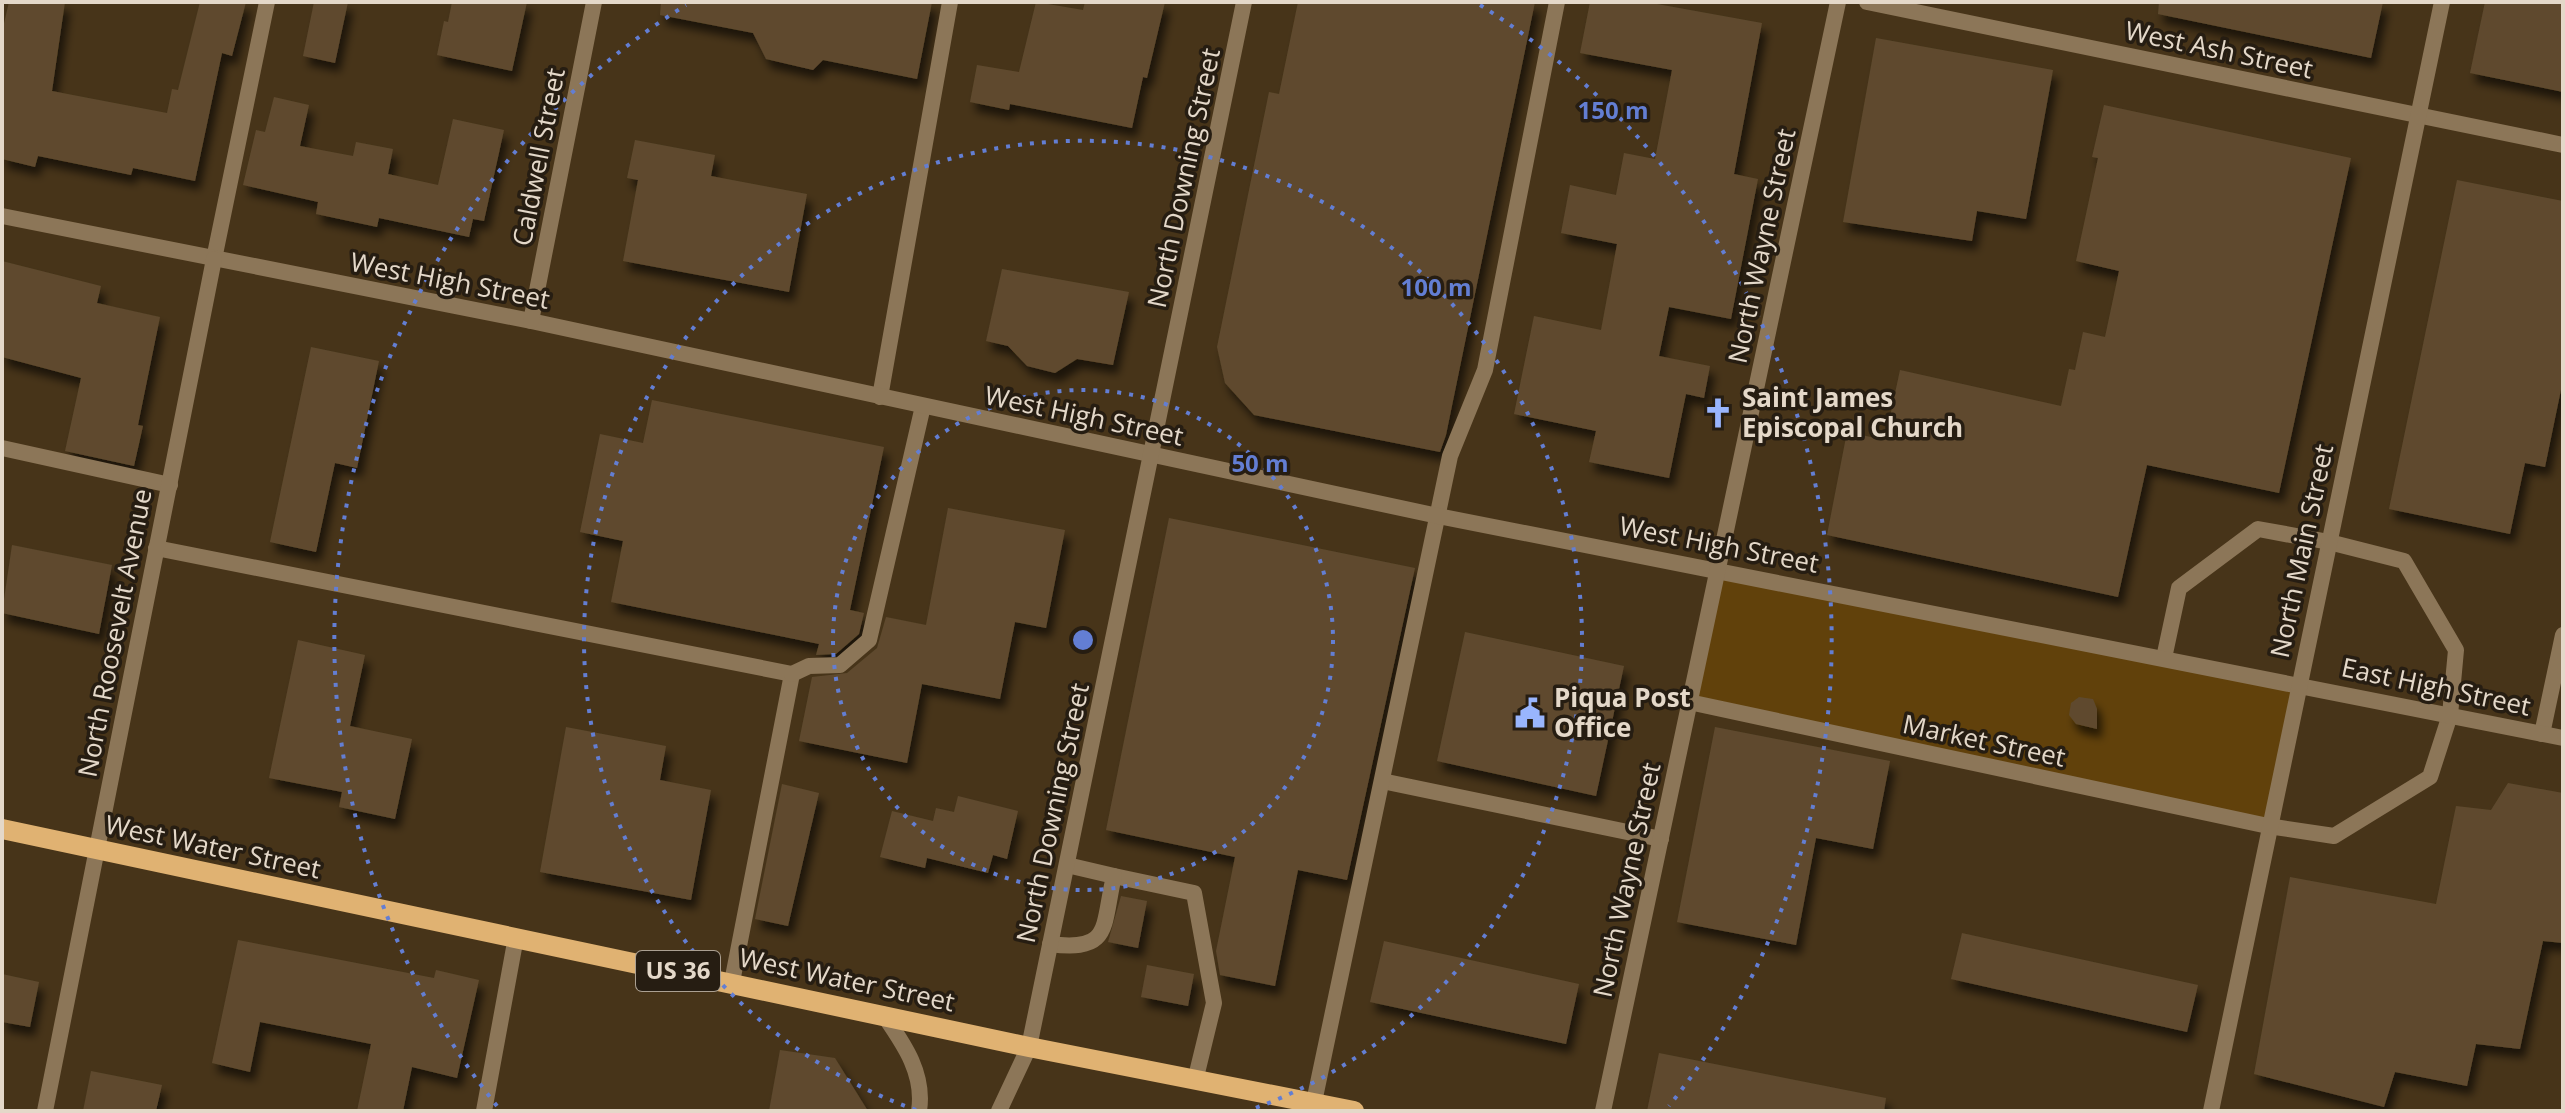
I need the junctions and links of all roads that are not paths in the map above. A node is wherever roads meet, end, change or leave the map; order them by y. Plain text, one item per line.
1 (267, 2) edge
2 (594, 2) edge
3 (950, 2) edge
4 (1244, 2) edge
5 (1557, 2) edge
6 (1838, 2) edge
7 (1867, 2) edge
8 (2442, 2) edge
9 (2420, 115) junction
10 (2563, 145) edge
11 (2, 216) edge
12 (214, 259) junction
13 (531, 321) junction
14 (880, 397) junction
15 (923, 406) junction
16 (2, 448) edge
17 (1151, 455) junction
18 (170, 485) junction
19 (1438, 516) junction
20 (2329, 542) junction
21 (156, 548) junction
22 (1719, 568) junction
23 (2563, 635) edge
24 (2164, 658) junction
25 (792, 674) junction
26 (2299, 683) junction
27 (1689, 702) junction
28 (2450, 715) junction
29 (2542, 734) junction
30 (2563, 738) edge
31 (1382, 781) junction
32 (2268, 826) junction
33 (2, 829) edge
34 (1661, 839) junction
35 (97, 849) junction
36 (1067, 865) junction
37 (1114, 876) junction
38 (516, 937) junction
39 (1050, 944) junction
40 (732, 982) junction
41 (883, 1014) junction
42 (1029, 1047) junction
43 (1195, 1081) junction
44 (1314, 1102) junction
45 (45, 1111) edge
46 (484, 1111) edge
47 (919, 1111) edge
48 (999, 1111) edge
49 (1354, 1111) edge
50 (1603, 1111) edge
51 (2211, 1111) edge

1 - 12 street, North Roosevelt Avenue
2 - 13 street, Caldwell Street
3 - 14 street
4 - 17 street, North Downing Street
5 - 19 street
6 - 22 street, North Wayne Street
7 - 9 street, West Ash Street
8 - 9 street, North Main Street
9 - 10 street, West Ash Street
9 - 20 street, North Main Street
11 - 12 street, West High Street
12 - 13 street, West High Street
12 - 18 street, North Roosevelt Avenue
13 - 14 street, West High Street
14 - 15 street, West High Street
15 - 17 street, West High Street
15 - 25 street
16 - 18 street
17 - 19 street, West High Street
17 - 36 street, North Downing Street
18 - 21 street, North Roosevelt Avenue
19 - 22 street, West High Street
19 - 31 street
20 - 24 street, Market Street
20 - 26 street, North Main Street
20 - 28 street, Market Street
21 - 25 street
21 - 35 street, North Roosevelt Avenue
22 - 24 street, West High Street
22 - 27 street, North Wayne Street
23 - 29 street
24 - 26 street, West High Street
25 - 40 street
26 - 28 street, East High Street
26 - 32 street, North Main Street
27 - 32 street, Market Street
27 - 34 street, North Wayne Street
28 - 29 street, East High Street
28 - 32 street, Market Street
29 - 30 street, East High Street
31 - 34 street
31 - 44 street
32 - 51 street, North Main Street
33 - 35 main road, West Water Street / US 36
34 - 50 street, North Wayne Street
35 - 38 main road, West Water Street / US 36
35 - 45 street, North Roosevelt Avenue
36 - 37 street
36 - 39 street, North Downing Street
37 - 39 street
37 - 43 street
38 - 40 main road, West Water Street / US 36
38 - 46 street
39 - 42 street, North Downing Street
40 - 41 main road, West Water Street / US 36
41 - 42 main road, West Water Street / US 36
41 - 47 street
42 - 43 main road, West Water Street / US 36
42 - 48 street, North Downing Street
43 - 44 main road, West Water Street / US 36
44 - 49 main road, West Water Street / US 36

